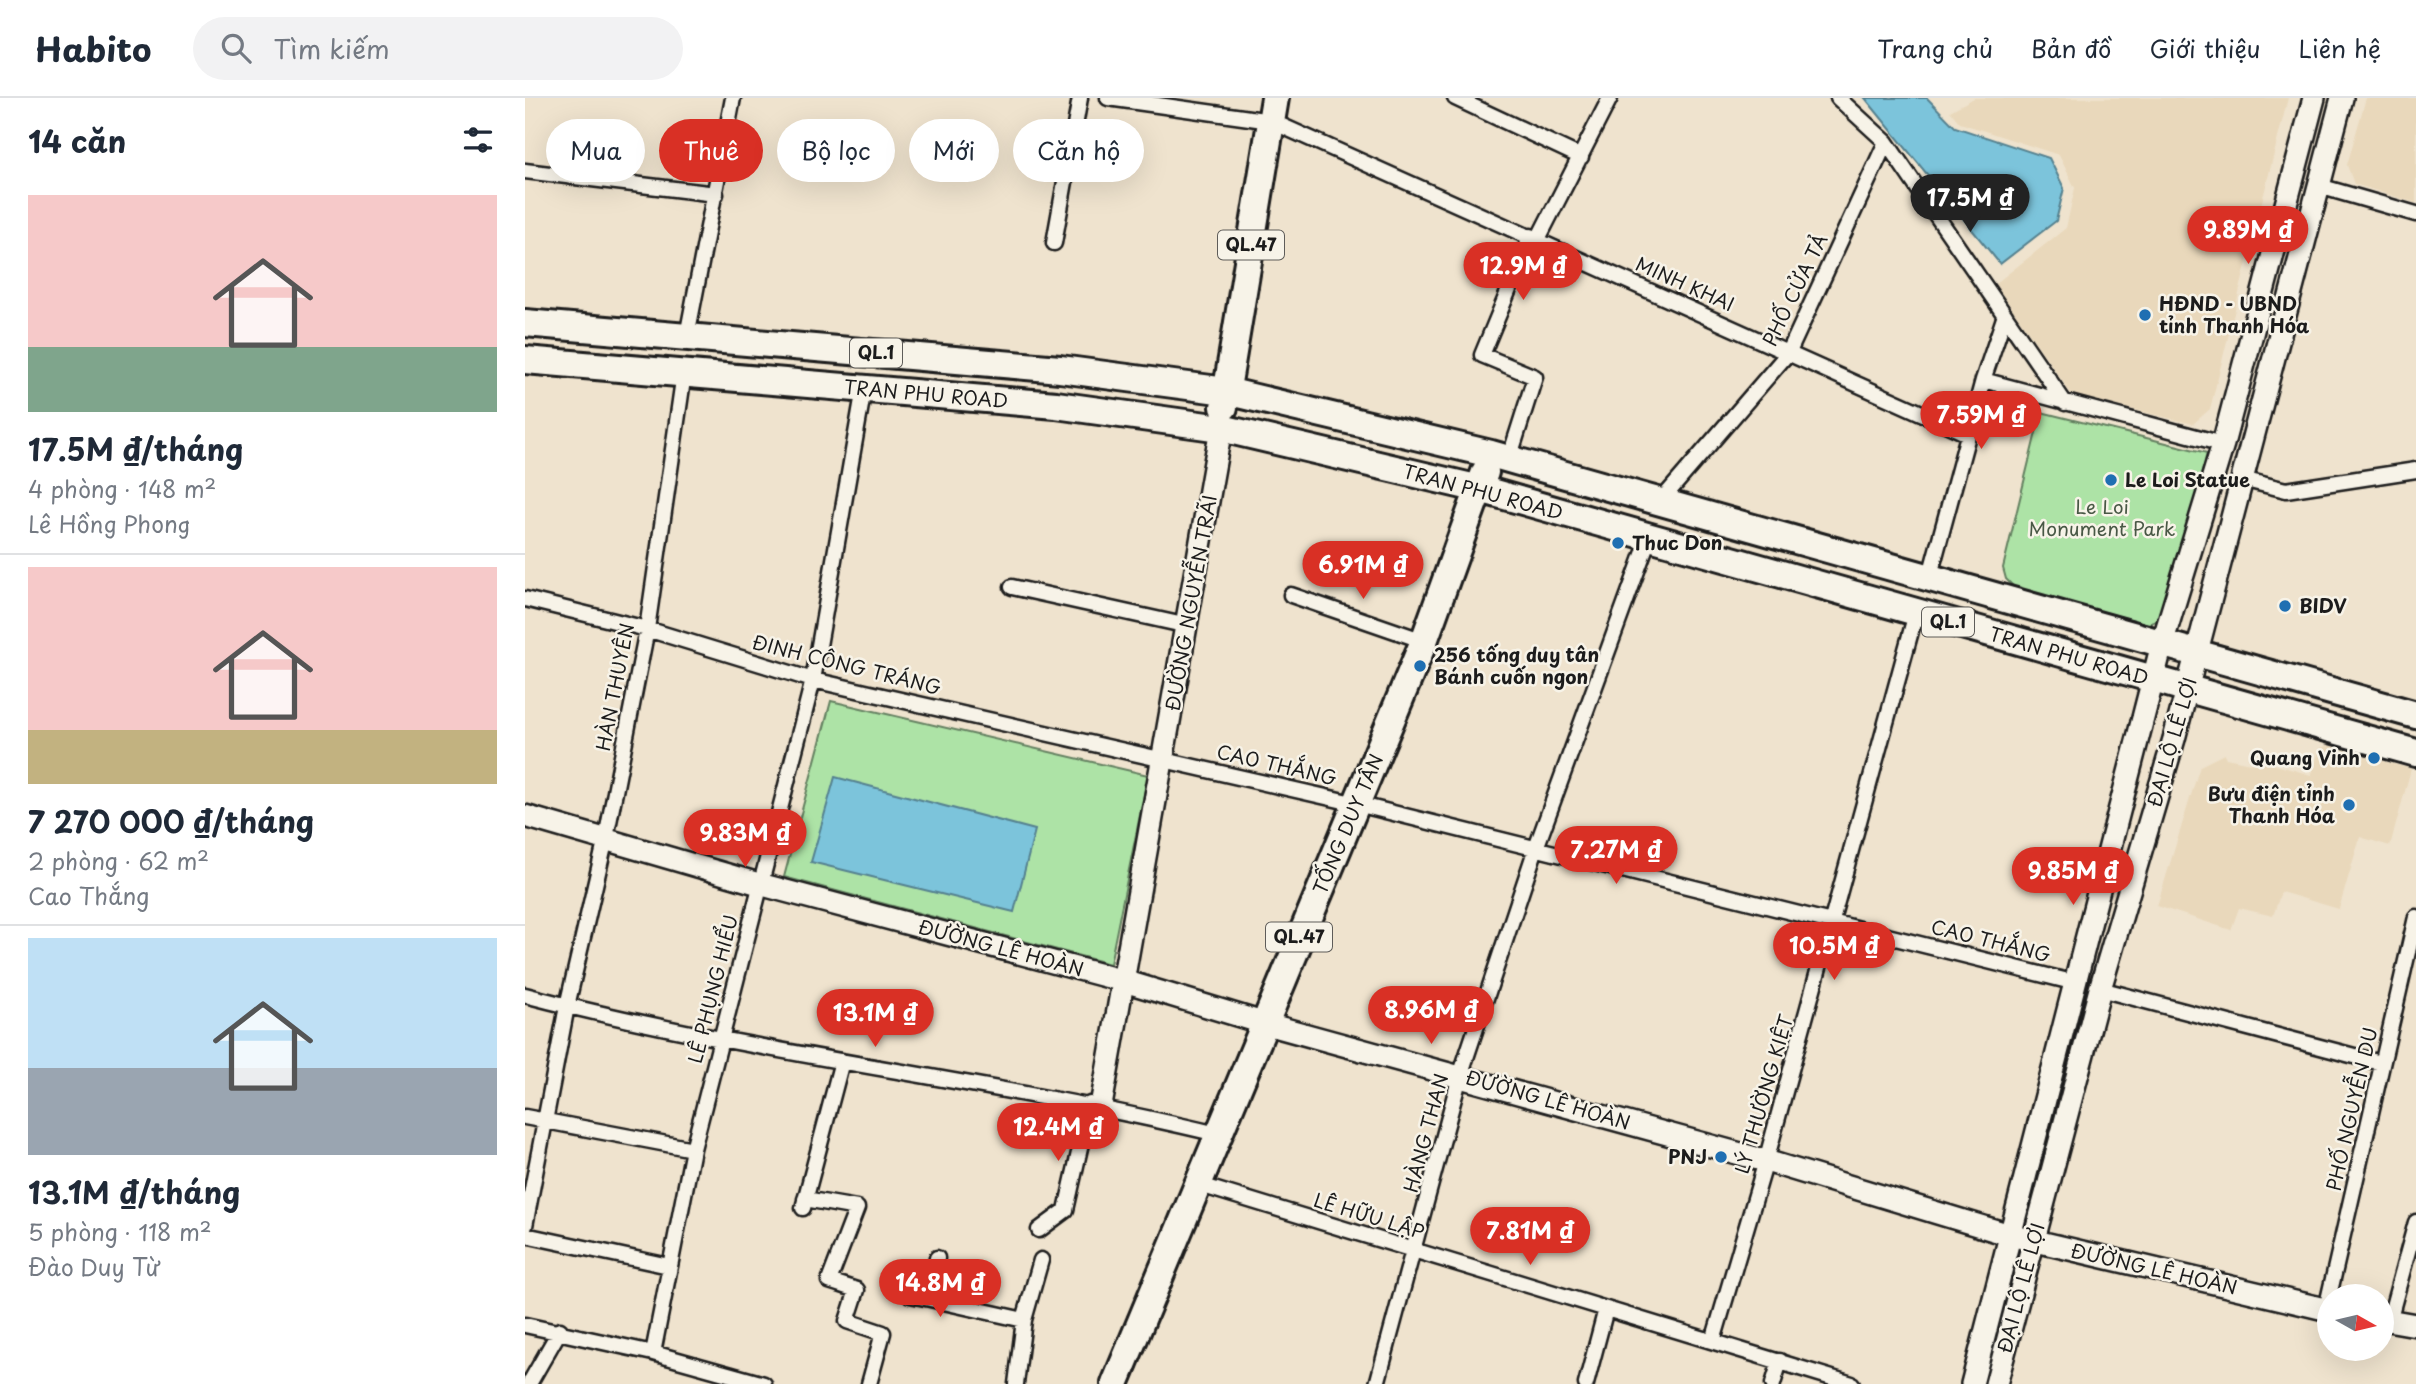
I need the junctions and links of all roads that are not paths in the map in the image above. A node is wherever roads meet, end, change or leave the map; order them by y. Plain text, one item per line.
1 (733, 98) edge
2 (1080, 98) edge
3 (1108, 98) edge
4 (1455, 98) edge
5 (1610, 98) edge
6 (1837, 98) edge
7 (2314, 98) edge
8 (2341, 98) edge
9 (1273, 109) edge
10 (1886, 142) junction
11 (1581, 157) junction
12 (525, 171) edge
13 (2319, 186) junction
14 (716, 194) junction
15 (2416, 214) edge
16 (1535, 238) junction
17 (1054, 243) dead end
18 (2005, 315) junction
19 (525, 323) edge
20 (687, 336) junction
21 (1789, 352) junction
22 (525, 360) edge
23 (684, 373) junction
24 (1983, 380) junction
25 (864, 388) junction
26 (1226, 391) junction
27 (2065, 403) junction
28 (1221, 428) junction
29 (1968, 434) junction
30 (2223, 444) junction
31 (1500, 457) junction
32 (2416, 470) edge
33 (2242, 479) junction
34 (1480, 489) junction
35 (1658, 503) junction
36 (1649, 538) junction
37 (1929, 579) junction
38 (1012, 587) dead end
39 (1291, 595) dead end
40 (525, 599) edge
41 (1916, 613) junction
42 (1188, 626) junction
43 (647, 629) junction
44 (1424, 641) junction
45 (2162, 644) junction
46 (2197, 654) junction
47 (813, 680) junction
48 (2152, 680) junction
49 (2187, 690) junction
50 (2416, 715) edge
51 (2416, 753) edge
52 (1163, 759) junction
53 (1357, 804) junction
54 (525, 816) edge
55 (606, 838) junction
56 (1536, 848) junction
57 (759, 884) junction
58 (2416, 917) edge
59 (1833, 920) junction
60 (2410, 971) edge
61 (1124, 981) junction
62 (2076, 983) junction
63 (2100, 989) junction
64 (525, 995) edge
65 (567, 1006) junction
66 (1263, 1023) junction
67 (721, 1040) junction
68 (842, 1061) junction
69 (2382, 1063) junction
70 (1460, 1076) junction
71 (1096, 1105) junction
72 (525, 1117) edge
73 (545, 1121) junction
74 (1217, 1135) junction
75 (693, 1149) junction
76 (1766, 1161) junction
77 (1197, 1184) junction
78 (525, 1226) edge
79 (2415, 1229) edge
80 (1039, 1230) dead end
81 (525, 1235) edge
82 (2011, 1235) junction
83 (2034, 1240) junction
84 (1415, 1251) junction
85 (937, 1258) dead end
86 (1041, 1260) dead end
87 (669, 1266) junction
88 (2333, 1284) edge
89 (910, 1295) dead end
90 (2394, 1295) edge
91 (930, 1299) junction
92 (2317, 1306) edge
93 (1606, 1309) junction
94 (1024, 1320) junction
95 (2394, 1321) edge
96 (525, 1325) edge
97 (2416, 1325) edge
98 (560, 1330) junction
99 (1713, 1341) junction
100 (653, 1353) junction
101 (1780, 1361) junction
102 (755, 1383) edge
103 (529, 1384) edge
104 (869, 1384) edge
105 (1016, 1384) edge
106 (1115, 1384) edge
107 (1377, 1384) edge
108 (1585, 1384) edge
109 (1773, 1384) edge
110 (1852, 1384) edge
111 (1972, 1384) edge
112 (1996, 1384) edge

1 - 14 street
2 - 17 street
3 - 9 street, MINH KHAI
4 - 11 street
5 - 11 street
6 - 10 street
7 - 30 main road, ĐẠI LỘ LÊ LỢI
8 - 13 main road, ĐẠI LỘ LÊ LỢI
9 - 16 street, MINH KHAI
9 - 26 highway, ĐƯỜNG NGUYỄN TRÃI / QL.47
10 - 18 street
10 - 21 street, PHỐ CỬA TẢ
11 - 16 street
12 - 14 street
13 - 15 street
13 - 33 main road, ĐẠI LỘ LÊ LỢI
14 - 20 street
16 - 21 street, MINH KHAI
16 - 31 street
18 - 24 street
18 - 27 street
19 - 20 highway, TRAN PHU ROAD / QL.1
20 - 23 highway
20 - 26 highway, TRAN PHU ROAD / QL.1
21 - 29 street, MINH KHAI
21 - 35 street, PHỐ CỬA TẢ
22 - 23 highway, TRAN PHU ROAD / QL.1
23 - 25 highway, TRAN PHU ROAD / QL.1
23 - 43 street, HÀN THUYÊN
24 - 27 street
24 - 29 street
25 - 28 highway, TRAN PHU ROAD / QL.1
25 - 47 street, LÊ PHỤNG HIỂU
26 - 28 highway, ĐƯỜNG NGUYỄN TRÃI / QL.47
26 - 31 highway, TRAN PHU ROAD / QL.1
27 - 30 street
28 - 34 highway, TRAN PHU ROAD / QL.1
28 - 42 main road, ĐƯỜNG NGUYỄN TRÃI
29 - 37 street
30 - 45 main road, ĐẠI LỘ LÊ LỢI
31 - 34 highway, TỐNG DUY TÂN / QL.47
31 - 35 highway, TRAN PHU ROAD / QL.1
32 - 33 street
33 - 46 main road, ĐẠI LỘ LÊ LỢI
34 - 36 highway, TRAN PHU ROAD / QL.1
34 - 44 highway, TỐNG DUY TÂN / QL.47
35 - 36 highway
35 - 37 highway, TRAN PHU ROAD / QL.1
36 - 41 highway, TRAN PHU ROAD / QL.1
36 - 56 street, HÀNG THAN
37 - 45 highway, TRAN PHU ROAD / QL.1
38 - 42 street
39 - 44 street
40 - 43 street, ĐINH CÔNG TRÁNG
41 - 48 highway, TRAN PHU ROAD / QL.1
41 - 59 street, LÝ THƯỜNG KIỆT
42 - 52 main road, ĐƯỜNG NGUYỄN TRÃI
43 - 47 street, ĐINH CÔNG TRÁNG
43 - 55 street, HÀN THUYÊN
44 - 53 highway, TỐNG DUY TÂN / QL.47
45 - 46 highway, TRAN PHU ROAD / QL.1
45 - 48 main road, ĐẠI LỘ LÊ LỢI
46 - 49 main road, ĐẠI LỘ LÊ LỢI
46 - 50 highway, TRAN PHU ROAD / QL.1
47 - 52 street, ĐINH CÔNG TRÁNG
47 - 57 street, LÊ PHỤNG HIỂU
48 - 49 highway, TRAN PHU ROAD / QL.1
48 - 62 main road, ĐẠI LỘ LÊ LỢI
49 - 51 highway, TRAN PHU ROAD / QL.1
49 - 63 main road, ĐẠI LỘ LÊ LỢI
52 - 53 street, CAO THẮNG
52 - 61 main road, ĐƯỜNG NGUYỄN TRÃI
53 - 56 street, CAO THẮNG
53 - 66 highway, TỐNG DUY TÂN / QL.47
54 - 55 main road, ĐƯỜNG LÊ HOÀN
55 - 57 main road, ĐƯỜNG LÊ HOÀN
55 - 65 street, HÀN THUYÊN
56 - 59 street, CAO THẮNG
56 - 70 street, HÀNG THAN
57 - 61 main road, ĐƯỜNG LÊ HOÀN
57 - 67 street, LÊ PHỤNG HIỂU
58 - 60 street, PHỐ NGUYỄN DU
59 - 62 street, CAO THẮNG
59 - 76 street, LÝ THƯỜNG KIỆT
60 - 69 street, PHỐ NGUYỄN DU
61 - 66 main road, ĐƯỜNG LÊ HOÀN
61 - 71 main road, ĐƯỜNG NGUYỄN TRÃI
62 - 82 main road, ĐẠI LỘ LÊ LỢI
63 - 69 street
63 - 83 main road, ĐẠI LỘ LÊ LỢI
64 - 65 street
65 - 67 street
65 - 73 street, HÀN THUYÊN
66 - 70 main road, ĐƯỜNG LÊ HOÀN
66 - 74 highway, TỐNG DUY TÂN / QL.47
67 - 68 street
67 - 75 street, LÊ PHỤNG HIỂU
68 - 71 street
68 - 104 street
69 - 88 street, PHỐ NGUYỄN DU
70 - 76 main road, ĐƯỜNG LÊ HOÀN
70 - 84 street, HÀNG THAN
71 - 74 street
71 - 80 street
72 - 73 street
73 - 75 street
73 - 78 street, HÀN THUYÊN
74 - 77 highway, TỐNG DUY TÂN / QL.47
75 - 87 street, LÊ PHỤNG HIỂU
76 - 82 main road, ĐƯỜNG LÊ HOÀN
76 - 99 street, LÝ THƯỜNG KIỆT
77 - 84 street, LÊ HỮU LẬP
77 - 106 highway, TỐNG DUY TÂN / QL.47
79 - 90 street
81 - 87 street
82 - 83 main road, ĐƯỜNG LÊ HOÀN
82 - 111 main road, ĐẠI LỘ LÊ LỢI
83 - 92 main road, ĐƯỜNG LÊ HOÀN
83 - 112 main road, ĐẠI LỘ LÊ LỢI
84 - 93 street, LÊ HỮU LẬP
84 - 107 street, HÀNG THAN
85 - 91 street
86 - 94 street
87 - 100 street, LÊ PHỤNG HIỂU
89 - 91 street
91 - 94 street
93 - 99 street, LÊ HỮU LẬP
93 - 108 street
94 - 105 street
95 - 97 main road
96 - 98 street
98 - 100 street
98 - 103 street
99 - 101 street, LÊ HỮU LẬP
100 - 102 street
101 - 109 street
101 - 110 street, LÊ HỮU LẬP

